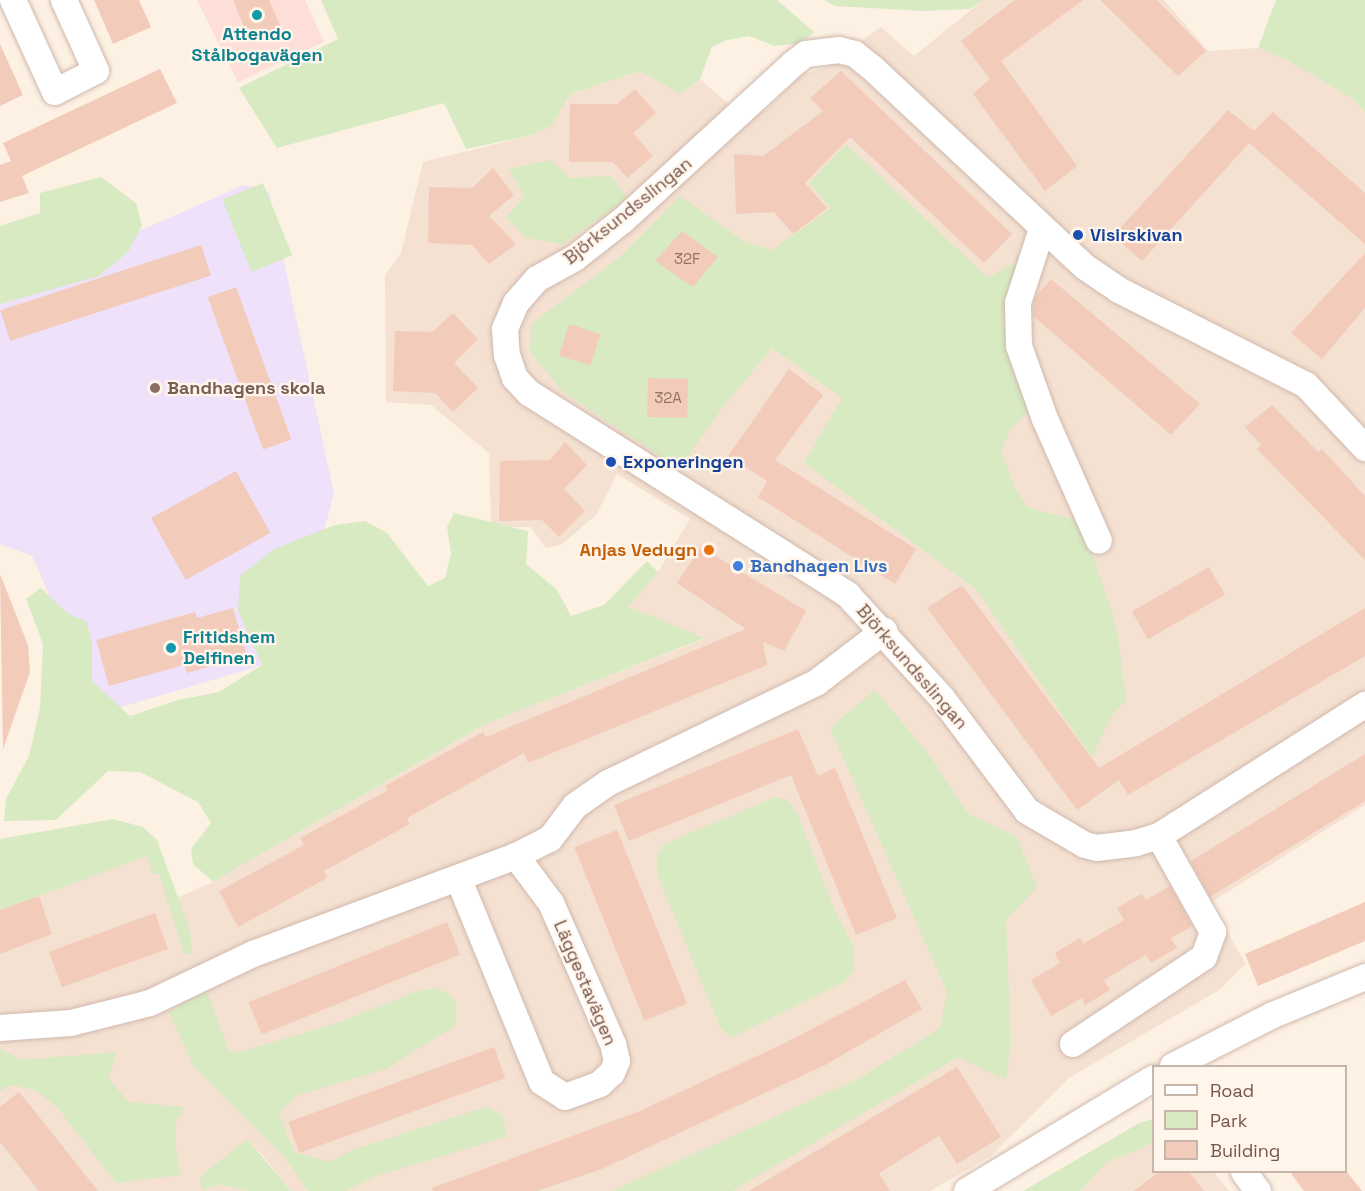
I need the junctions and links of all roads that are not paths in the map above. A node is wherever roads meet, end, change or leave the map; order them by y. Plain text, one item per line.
1 (13, 0) edge
2 (64, 0) edge
3 (1042, 229) junction
4 (1365, 448) edge
5 (1099, 541) dead end
6 (885, 631) junction
7 (1365, 705) edge
8 (1159, 836) junction
9 (516, 856) junction
10 (459, 880) junction
11 (1365, 977) edge
12 (0, 1028) edge
13 (1073, 1044) dead end
14 (1175, 1065) edge
15 (1152, 1079) edge
16 (1245, 1173) edge
17 (967, 1191) edge
18 (1258, 1191) edge

1 - 2 street
3 - 4 street, Björksundsslingan
3 - 5 street
3 - 6 street, Björksundsslingan
6 - 8 street, Björksundsslingan
6 - 9 street
7 - 8 street, Björksundsslingan
8 - 13 street
9 - 10 street
9 - 10 street, Läggestavägen
10 - 12 street
11 - 14 street
15 - 17 street
16 - 18 street

